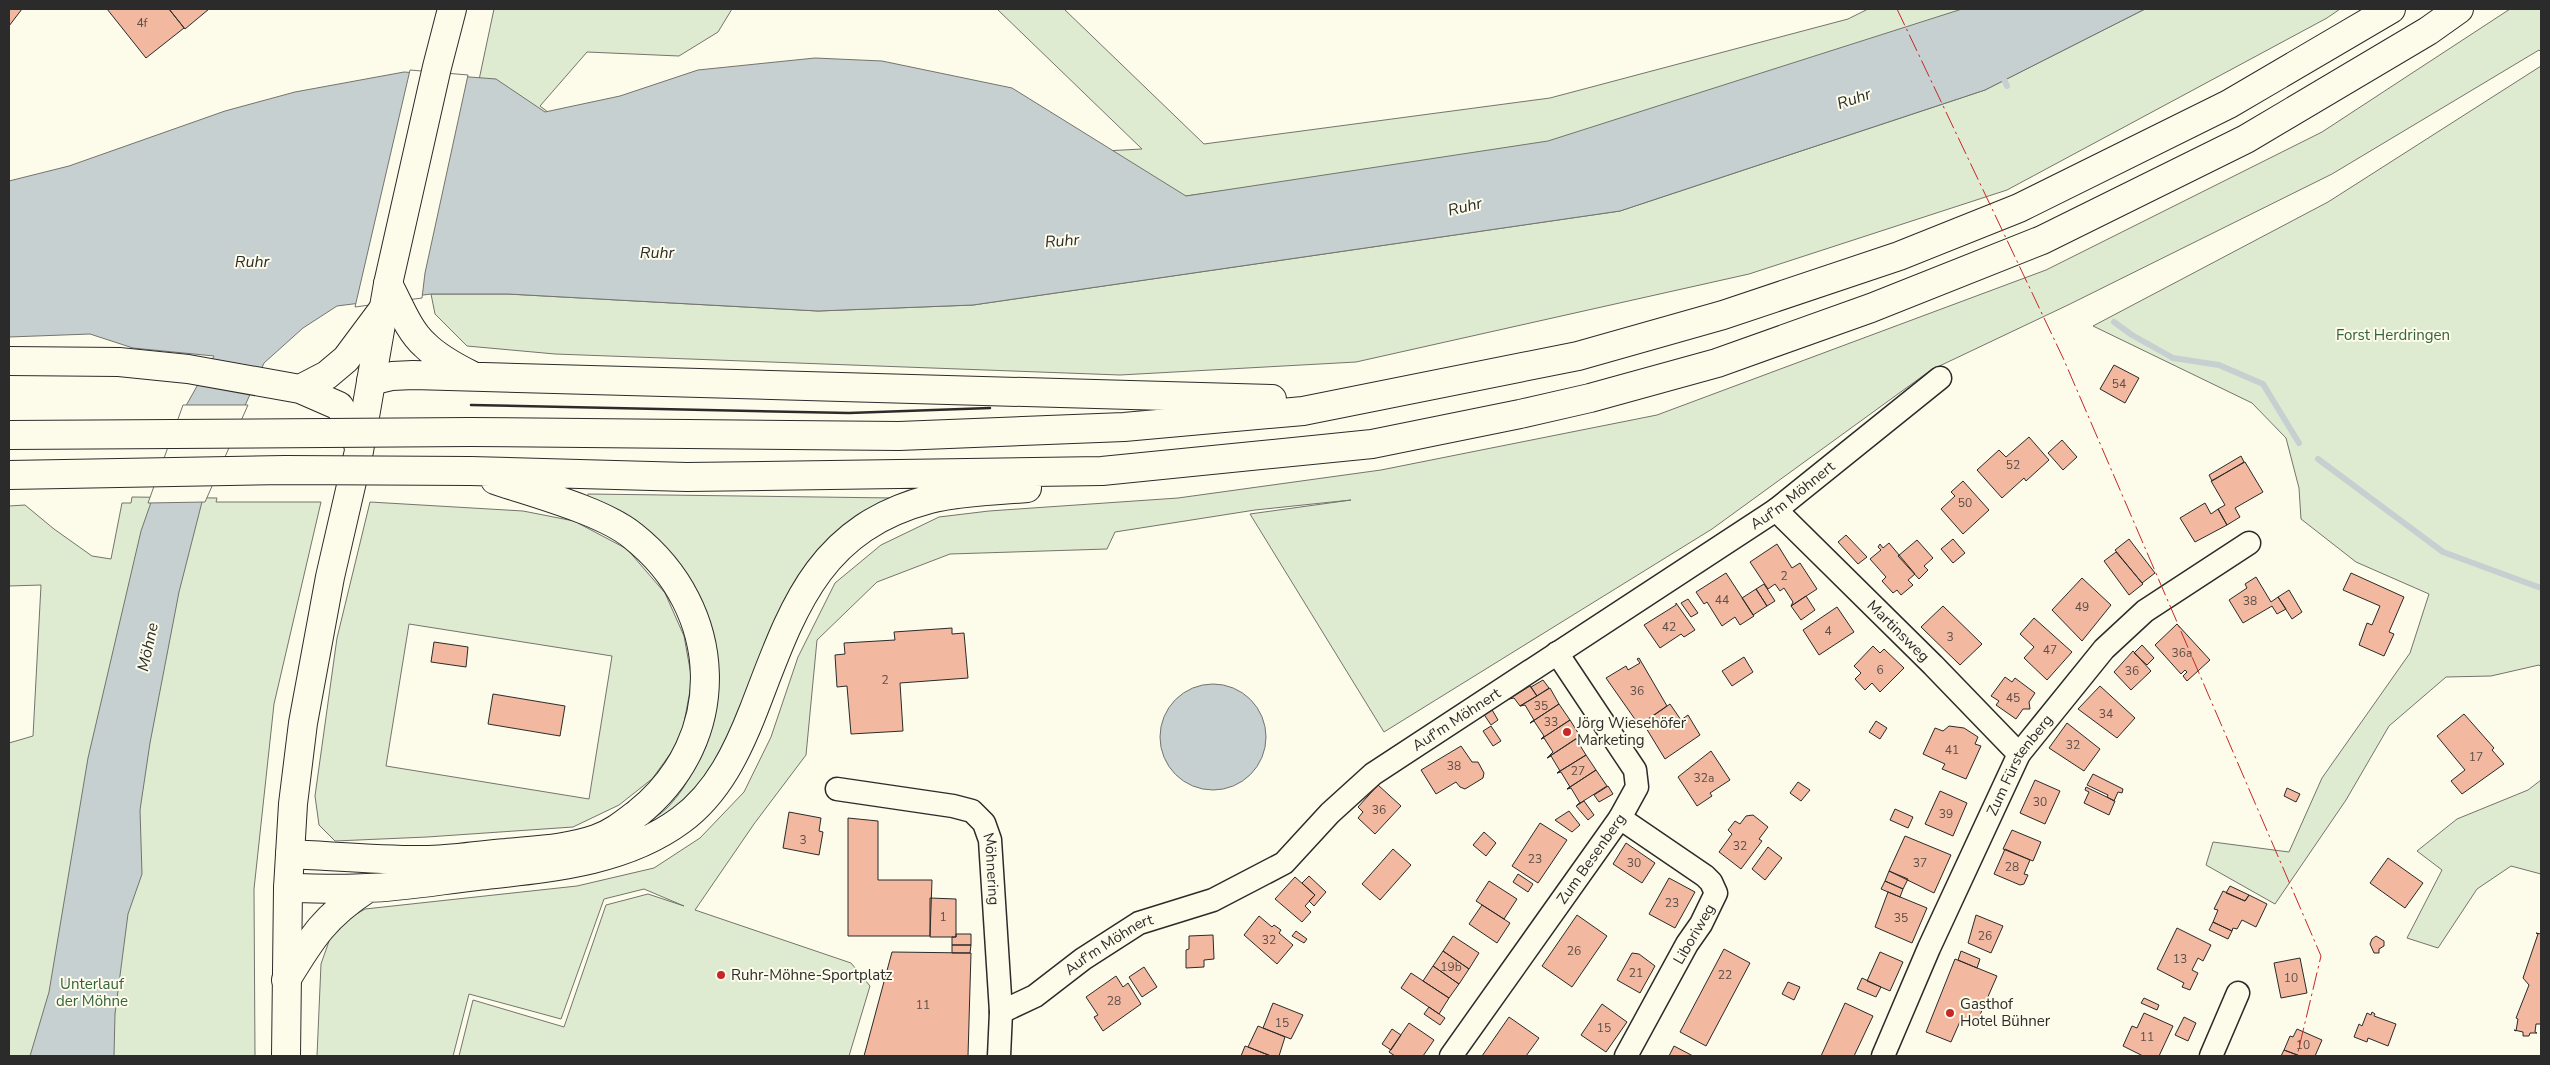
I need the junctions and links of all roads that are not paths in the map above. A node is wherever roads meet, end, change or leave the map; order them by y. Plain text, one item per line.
1 (452, 9) edge
2 (2391, 9) edge
3 (2459, 9) edge
4 (386, 296) junction
5 (369, 342) junction
6 (9, 361) edge
7 (477, 378) junction
8 (1940, 378) dead end
9 (371, 382) junction
10 (317, 387) junction
11 (1366, 400) junction
12 (9, 435) edge
13 (359, 448) junction
14 (1139, 468) junction
15 (470, 471) junction
16 (9, 476) edge
17 (1776, 510) junction
18 (2249, 543) dead end
19 (1557, 652) junction
20 (2019, 754) junction
21 (837, 789) dead end
22 (1620, 818) junction
23 (290, 854) junction
24 (288, 888) junction
25 (368, 888) junction
26 (286, 980) junction
27 (2238, 993) dead end
28 (1000, 1012) junction
29 (286, 1056) edge
30 (999, 1056) edge
31 (1451, 1056) edge
32 (1626, 1056) edge
33 (1883, 1056) edge
34 (2211, 1056) edge

1 - 4 main road
2 - 11 main road
3 - 14 main road
4 - 5 main road
4 - 7 main road
5 - 9 main road
5 - 10 main road
6 - 10 main road
7 - 9 main road
7 - 11 main road
8 - 17 street, Auf'm Möhnert
9 - 13 main road
10 - 13 main road
11 - 12 main road, bridge
13 - 23 main road
14 - 15 main road
14 - 25 main road
15 - 16 main road, bridge
15 - 23 main road
17 - 19 street, Auf'm Möhnert
17 - 20 street, Martinsweg
18 - 20 street, Zum Fürstenberg
19 - 22 street, Zum Besenberg
19 - 28 street, Auf'm Möhnert
20 - 33 street, Zum Fürstenberg
21 - 28 street, Möhnering
22 - 31 street, Zum Besenberg
22 - 32 street, Liboriweg
23 - 24 main road
24 - 25 main road
24 - 26 main road
25 - 26 main road
26 - 29 main road
27 - 34 street
28 - 30 street

